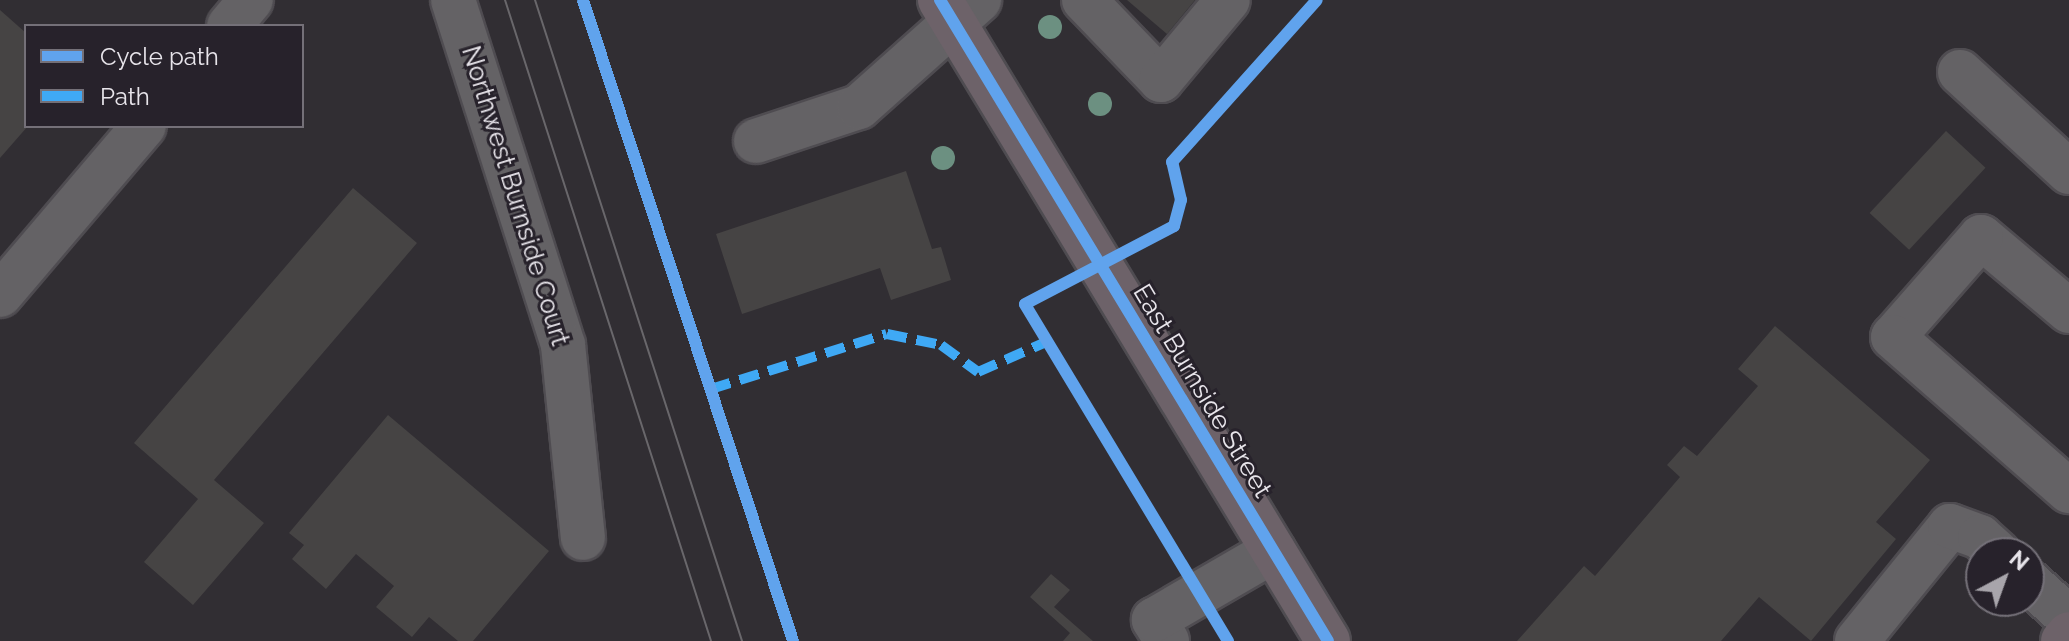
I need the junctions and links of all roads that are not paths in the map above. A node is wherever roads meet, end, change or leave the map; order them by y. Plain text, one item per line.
1 (251, 0) edge
2 (453, 0) edge
3 (1084, 0) edge
4 (1228, 0) edge
5 (958, 8) edge
6 (231, 24) edge
7 (1960, 72) dead end
8 (142, 128) edge
9 (756, 141) dead end
10 (2069, 172) edge
11 (0, 295) edge
12 (2069, 311) edge
13 (2069, 491) edge
14 (1980, 537) edge
15 (583, 538) dead end
16 (1273, 551) junction
17 (2045, 596) edge
18 (2069, 618) edge
19 (2069, 634) edge
20 (1167, 641) edge
21 (1328, 641) edge
22 (1857, 641) edge
23 (2063, 641) edge

1 - 6 street
2 - 15 street, Northwest Burnside Court
3 - 4 street
5 - 9 street
5 - 16 main road, East Burnside Street
7 - 10 street
8 - 11 street
12 - 13 street
14 - 22 street
16 - 20 street
16 - 21 main road, East Burnside Street
17 - 18 street
19 - 23 main road

